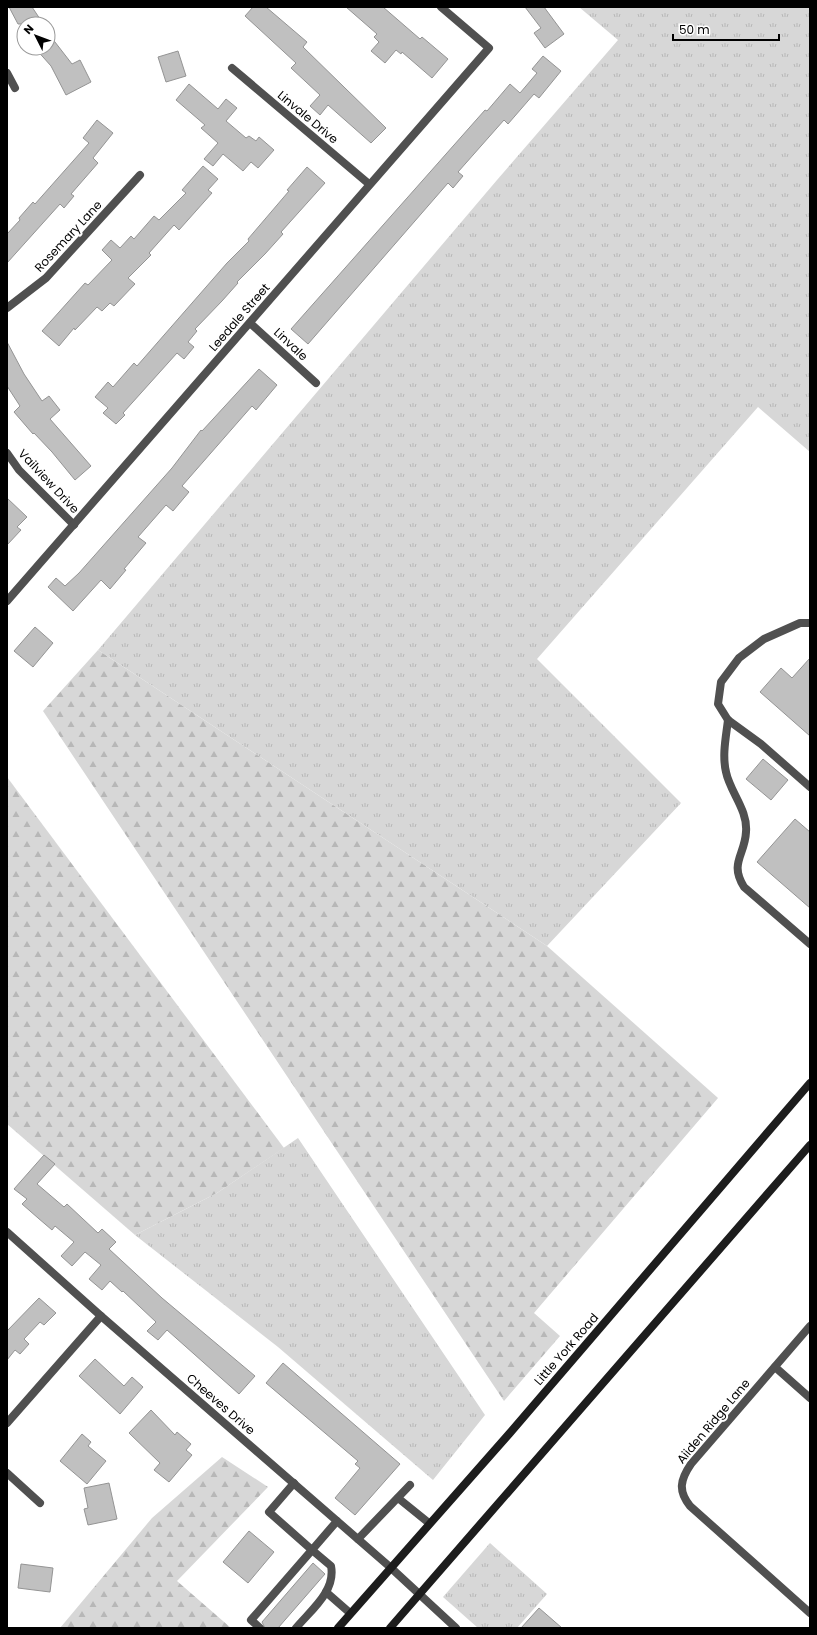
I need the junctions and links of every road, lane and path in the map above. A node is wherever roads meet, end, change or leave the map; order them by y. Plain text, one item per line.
1 (441, 7) edge
2 (232, 68) dead end
3 (7, 73) edge
4 (15, 88) dead end
5 (140, 175) dead end
6 (369, 184) junction
7 (7, 308) edge
8 (250, 323) junction
9 (316, 383) dead end
10 (7, 453) edge
11 (74, 524) junction
12 (7, 601) edge
13 (810, 623) edge
14 (728, 720) junction
15 (810, 787) edge
16 (810, 944) edge
17 (810, 1083) edge
18 (810, 1145) edge
19 (7, 1232) edge
20 (101, 1316) junction
21 (810, 1326) edge
22 (775, 1367) junction
23 (810, 1398) edge
24 (7, 1423) edge
25 (7, 1473) edge
26 (294, 1483) junction
27 (410, 1485) dead end
28 (398, 1498) junction
29 (40, 1502) dead end
30 (337, 1521) junction
31 (429, 1523) junction
32 (358, 1539) junction
33 (312, 1550) junction
34 (390, 1567) junction
35 (326, 1592) junction
36 (419, 1594) junction
37 (350, 1613) junction
38 (810, 1613) edge
39 (260, 1628) edge
40 (296, 1628) edge
41 (338, 1628) edge
42 (390, 1628) edge
43 (456, 1628) edge

1 - 6 street, Leedale Street
2 - 6 street, Linvale Drive
3 - 4 street
5 - 7 street, Rosemary Lane
6 - 8 street, Leedale Street
8 - 9 street, Linvale
8 - 11 street, Leedale Street
10 - 11 street, Vailview Drive
11 - 12 street, Leedale Street
13 - 14 street
14 - 15 street
14 - 16 street
17 - 31 main road, Little York Road
18 - 36 main road
19 - 20 street, Cheeves Drive
20 - 24 street
20 - 26 street, Cheeves Drive
21 - 22 street, Aiiden Ridge Lane
22 - 23 street
22 - 38 street, Aiiden Ridge Lane
25 - 29 street
26 - 30 street, Cheeves Drive
26 - 33 street
27 - 28 street
28 - 31 street
28 - 32 street
30 - 32 street, Cheeves Drive
30 - 33 street
31 - 34 main road, Little York Road
32 - 34 street, Cheeves Drive
33 - 35 street
33 - 39 street
34 - 36 street, Cheeves Drive
34 - 37 main road, Little York Road
35 - 37 street
35 - 40 street
36 - 42 main road
36 - 43 street, Cheeves Drive
37 - 41 main road, Little York Road

